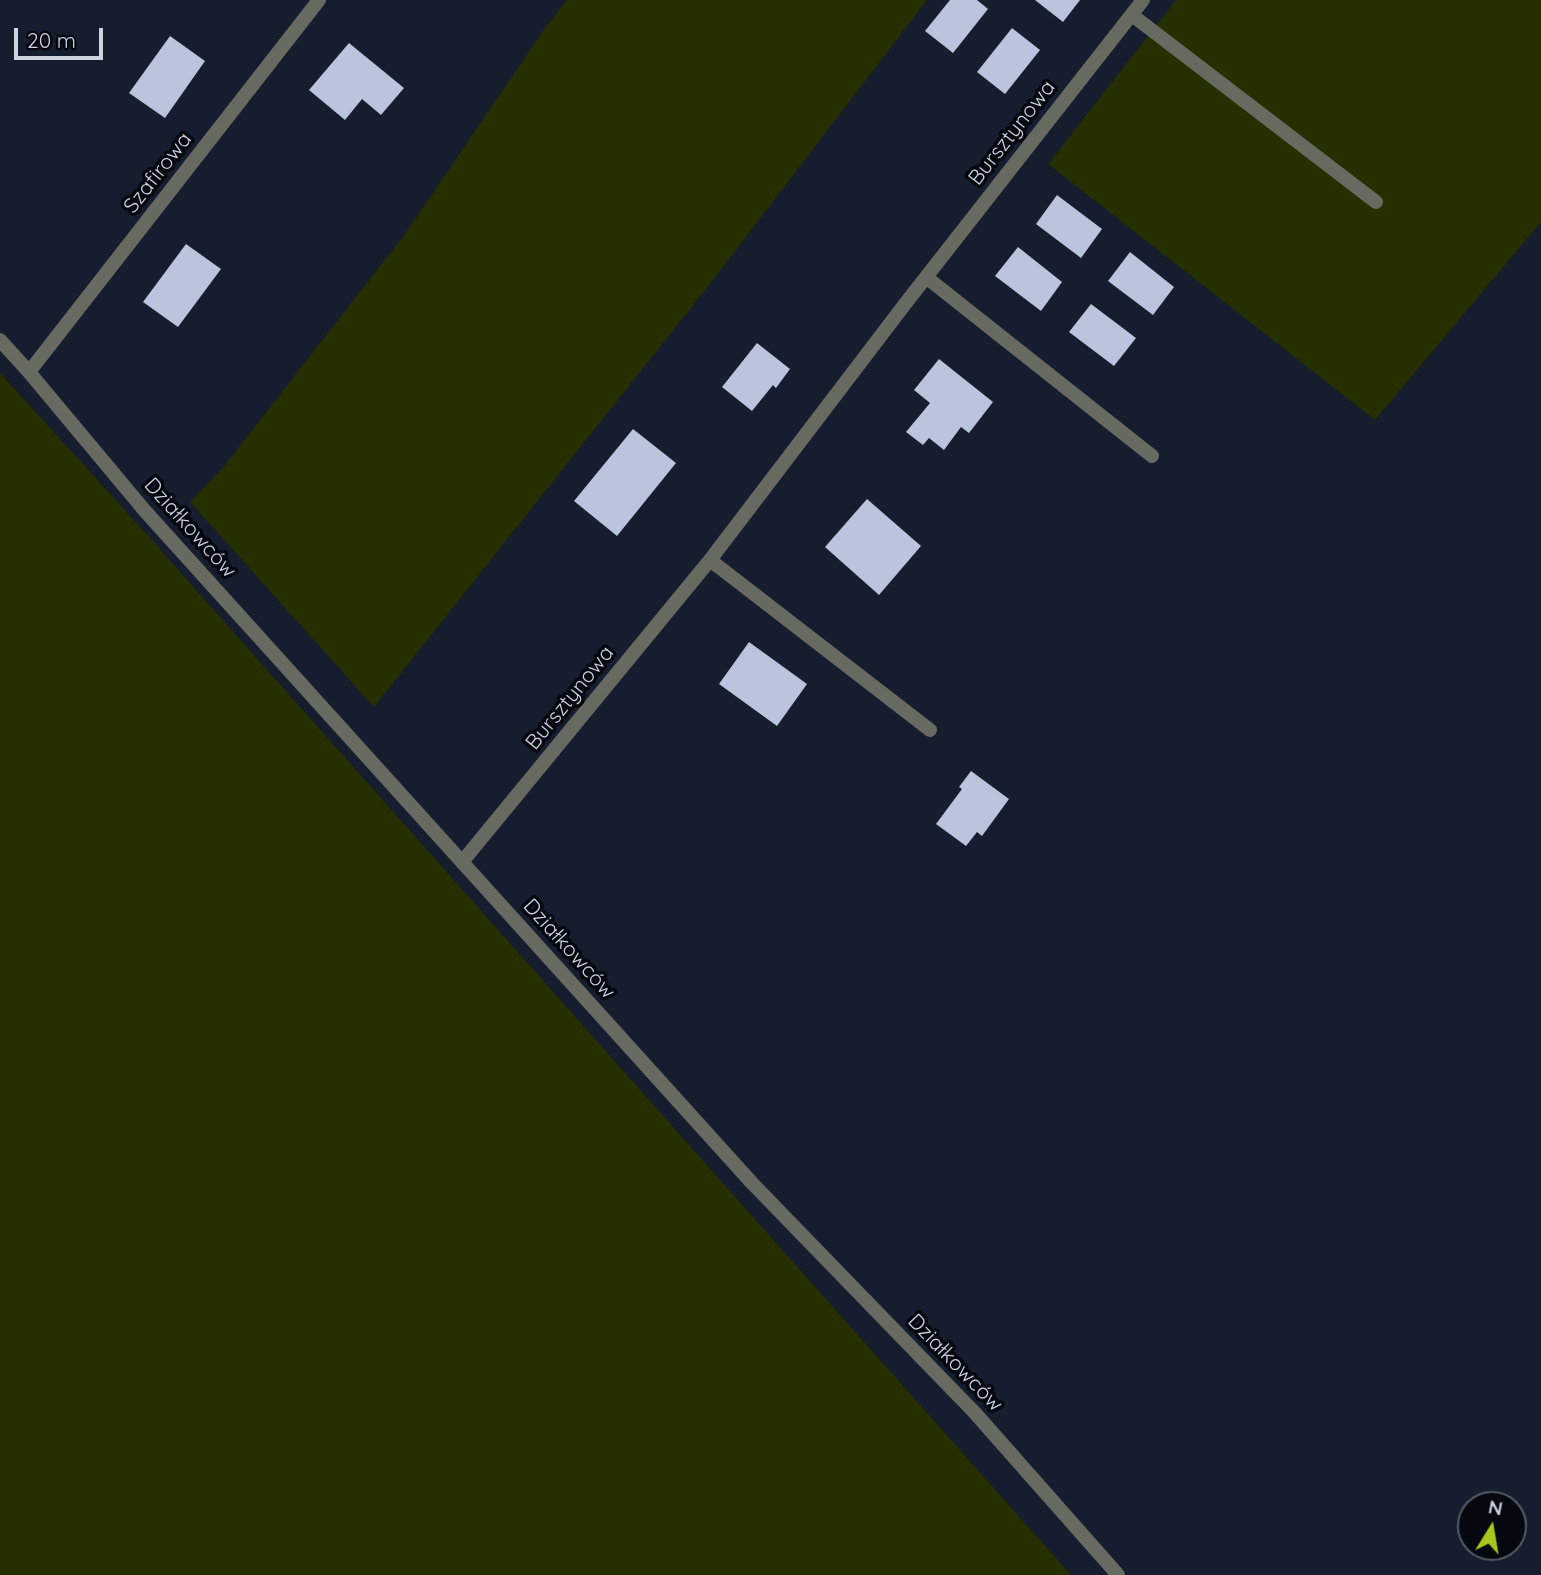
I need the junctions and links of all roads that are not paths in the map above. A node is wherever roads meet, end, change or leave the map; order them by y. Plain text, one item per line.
1 (319, 0) edge
2 (1143, 0) edge
3 (1132, 15) junction
4 (1376, 202) dead end
5 (926, 277) junction
6 (0, 340) edge
7 (29, 372) junction
8 (1152, 456) dead end
9 (710, 561) junction
10 (930, 730) dead end
11 (462, 862) junction
12 (1118, 1575) edge

1 - 7 street, Szafirowa
2 - 3 street, Bursztynowa
3 - 4 street
3 - 5 street, Bursztynowa
5 - 8 street
5 - 9 street, Bursztynowa
6 - 7 street, Działkowców
7 - 11 street, Działkowców
9 - 10 street
9 - 11 street, Bursztynowa
11 - 12 street, Działkowców

